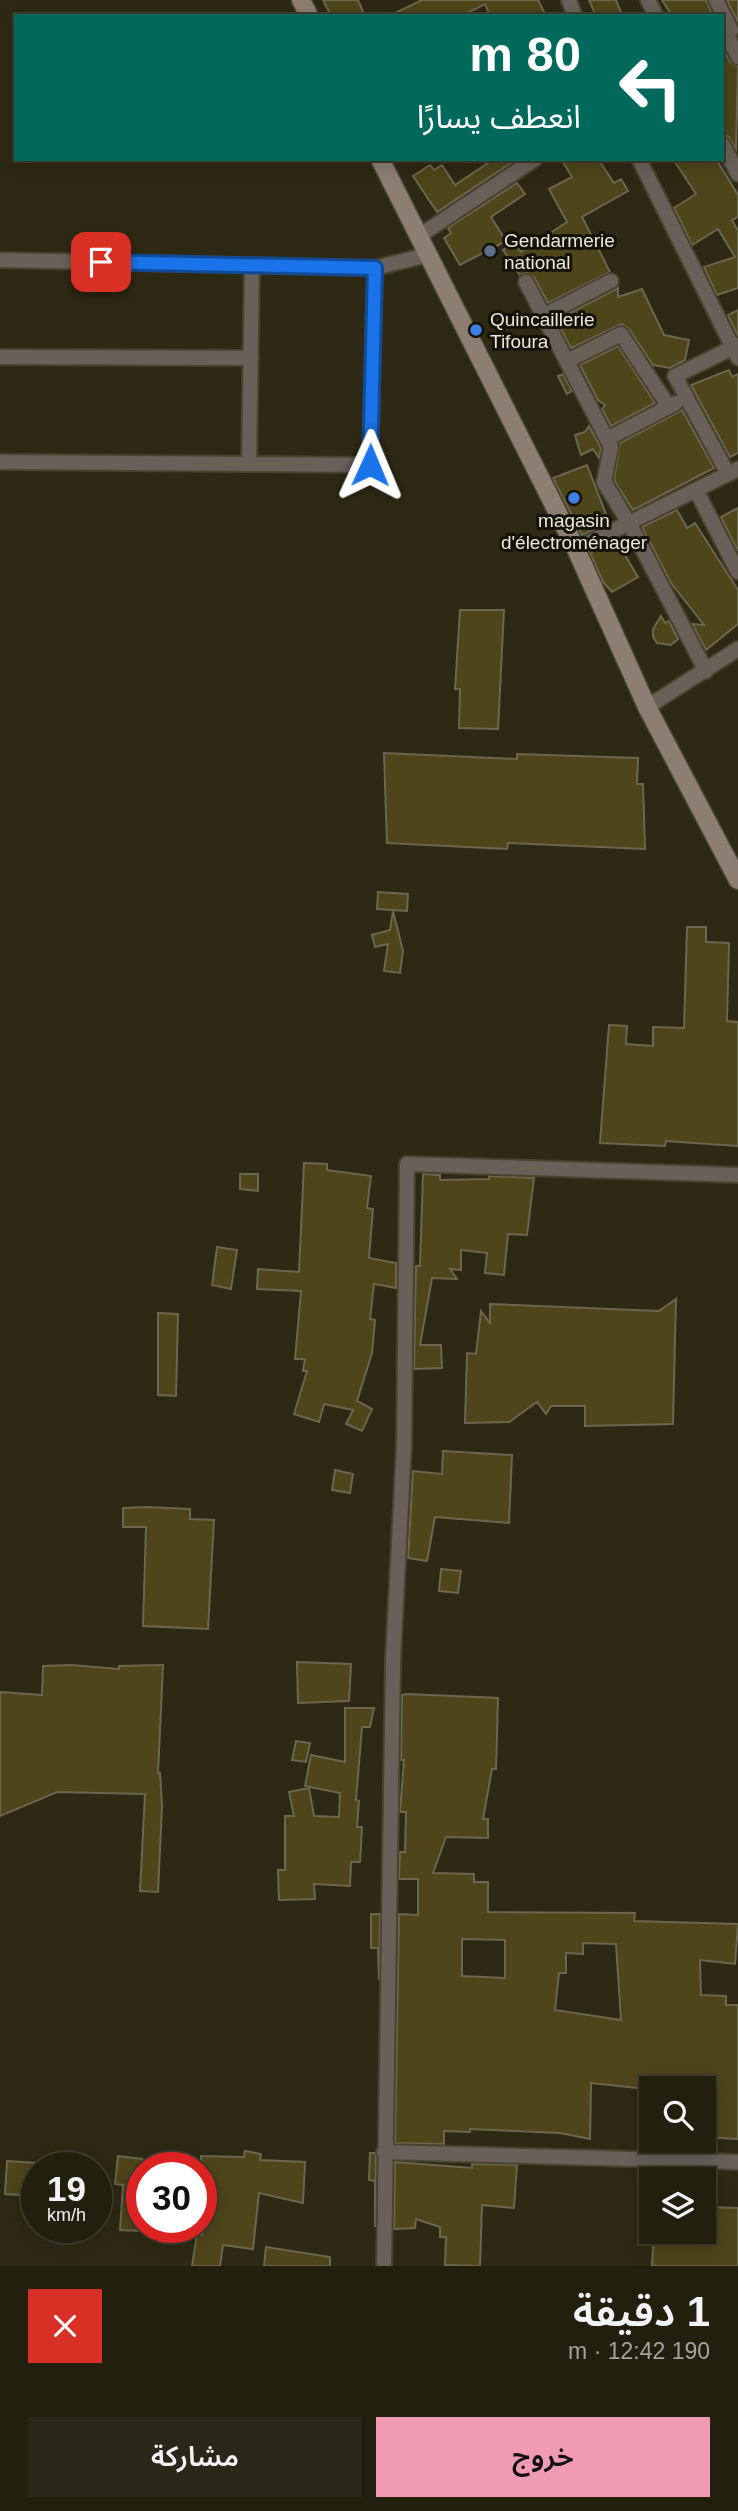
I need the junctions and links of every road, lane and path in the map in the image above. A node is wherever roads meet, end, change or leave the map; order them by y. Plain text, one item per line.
1 (730, 31) edge
2 (738, 57) edge
3 (724, 147) edge
4 (381, 161) edge
5 (532, 161) edge
6 (640, 161) edge
7 (738, 174) edge
8 (418, 236) junction
9 (427, 255) junction
10 (0, 260) edge
11 (253, 265) junction
12 (375, 268) junction
13 (611, 281) dead end
14 (526, 282) dead end
15 (544, 316) junction
16 (736, 350) edge
17 (0, 357) edge
18 (251, 358) junction
19 (567, 361) junction
20 (687, 398) junction
21 (669, 407) junction
22 (607, 439) junction
23 (0, 462) edge
24 (249, 464) junction
25 (733, 471) edge
26 (696, 490) junction
27 (629, 523) junction
28 (576, 549) junction
29 (738, 572) edge
30 (738, 649) edge
31 (706, 671) junction
32 (647, 707) junction
33 (738, 880) edge
34 (738, 1175) edge
35 (384, 2152) junction
36 (738, 2162) edge
37 (384, 2266) edge

1 - 2 street
3 - 7 street
4 - 8 main road
5 - 8 street
6 - 16 street
8 - 9 main road
9 - 12 street
9 - 28 main road
10 - 11 street
11 - 12 street
11 - 18 street
12 - 24 street
13 - 15 street
14 - 15 street
15 - 19 street
16 - 20 street
17 - 18 street
18 - 24 street
19 - 21 street
19 - 22 street
20 - 21 street
20 - 25 street
21 - 22 street
22 - 27 street
23 - 24 street
25 - 26 street
26 - 27 street
26 - 29 street
27 - 28 street
27 - 31 street
28 - 32 main road
30 - 31 street
31 - 32 street
32 - 33 main road
34 - 35 street
35 - 36 street
35 - 37 street

